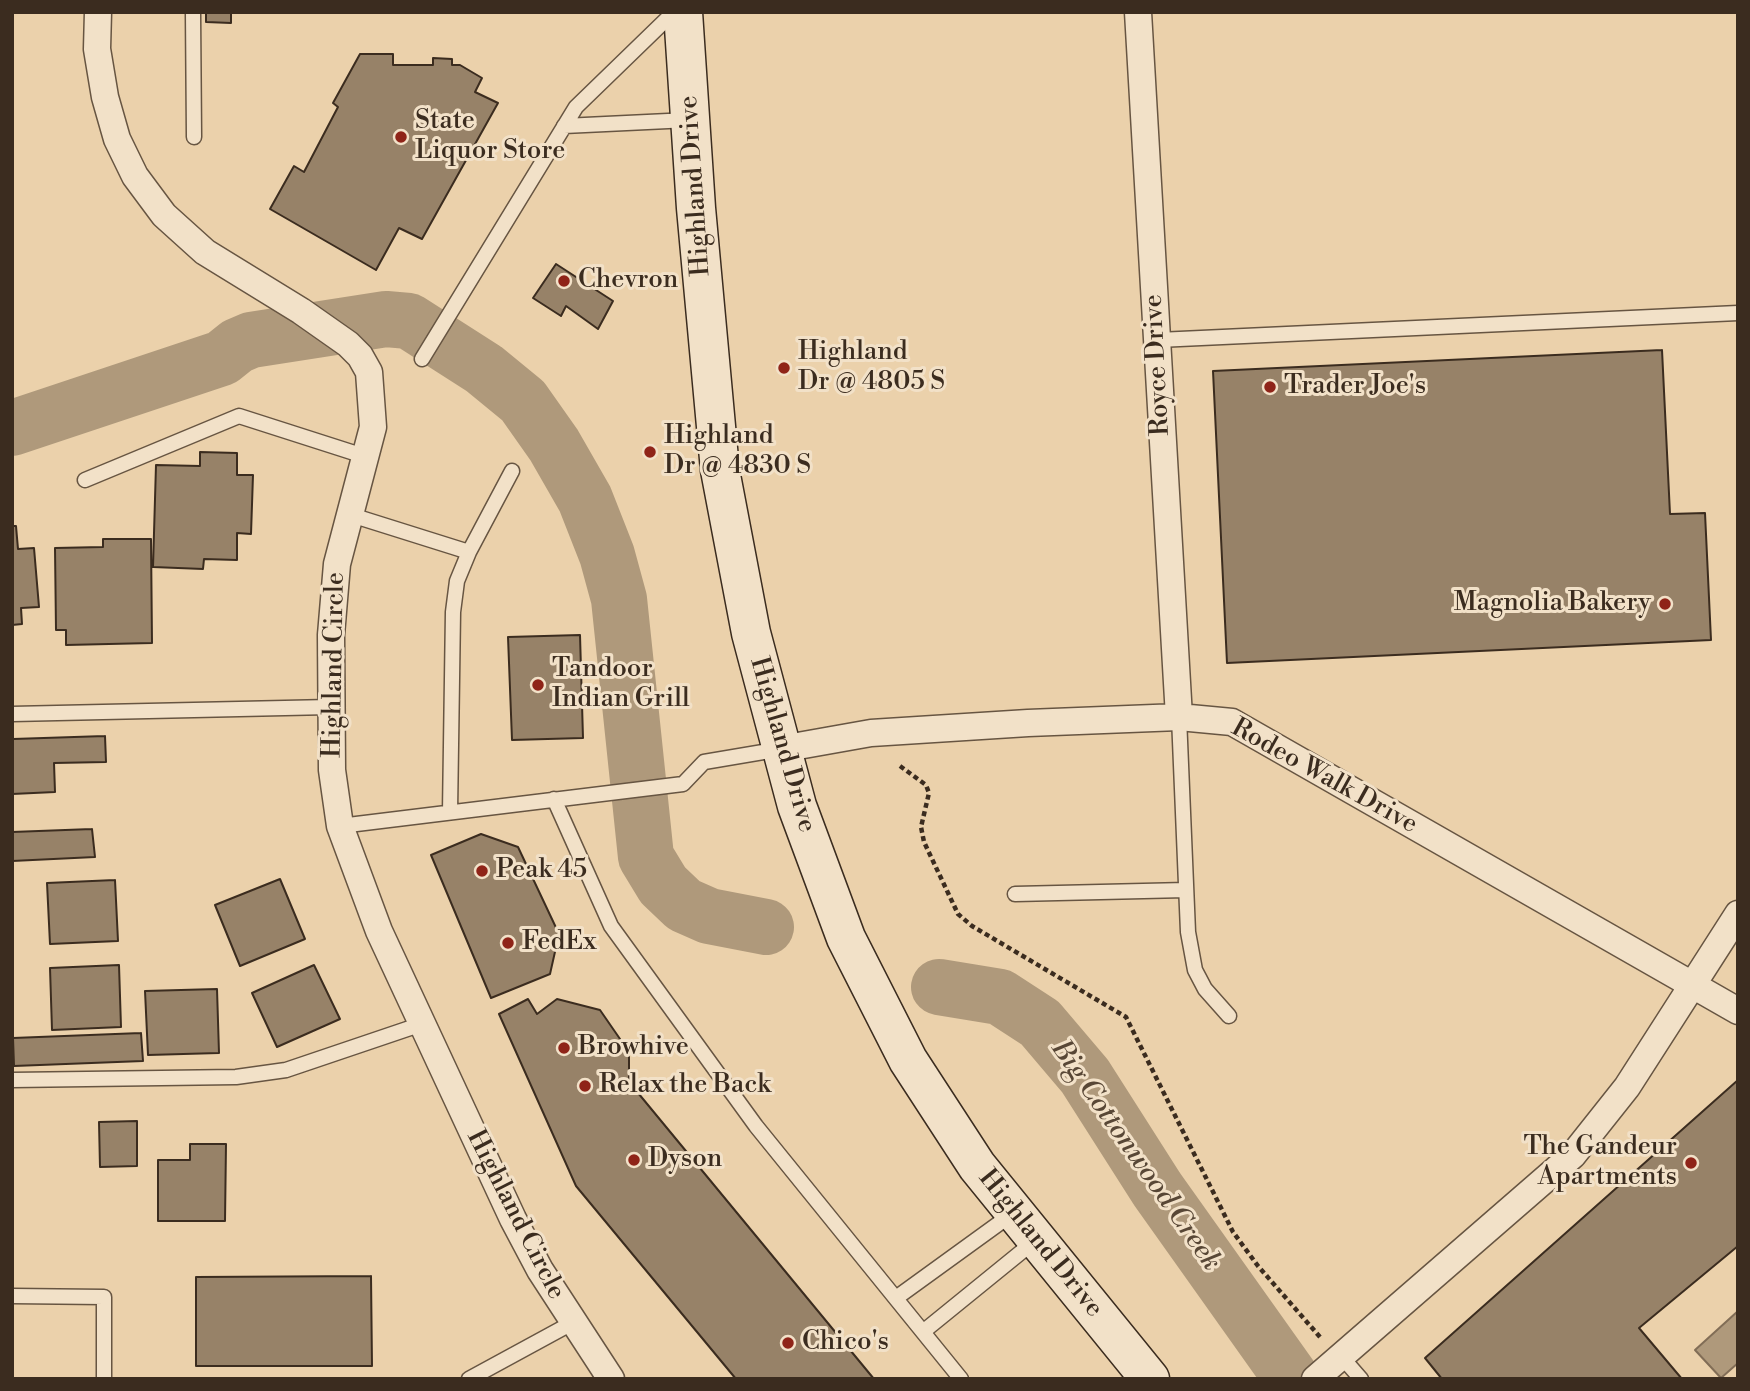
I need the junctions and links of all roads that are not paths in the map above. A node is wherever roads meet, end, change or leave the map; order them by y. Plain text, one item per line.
1 (98, 12) edge
2 (674, 12) edge
3 (684, 12) edge
4 (1138, 12) edge
5 (193, 13) edge
6 (691, 120) junction
7 (564, 125) junction
8 (194, 137) dead end
9 (1738, 313) edge
10 (1158, 340) junction
11 (422, 359) dead end
12 (367, 457) junction
13 (512, 471) dead end
14 (85, 480) dead end
15 (348, 514) junction
16 (469, 552) junction
17 (330, 708) junction
18 (12, 714) edge
19 (1179, 717) junction
20 (781, 749) junction
21 (554, 799) junction
22 (450, 812) junction
23 (340, 826) junction
24 (1186, 890) junction
25 (1015, 894) dead end
26 (1738, 914) edge
27 (1692, 987) junction
28 (1738, 1011) edge
29 (1228, 1016) dead end
30 (422, 1024) junction
31 (12, 1080) edge
32 (1025, 1226) junction
33 (12, 1296) edge
34 (896, 1298) junction
35 (572, 1323) junction
36 (924, 1331) junction
37 (1341, 1356) junction
38 (104, 1379) edge
39 (469, 1379) edge
40 (611, 1379) edge
41 (961, 1379) edge
42 (1150, 1379) edge
43 (1315, 1379) edge
44 (1361, 1379) edge

1 - 12 street, Highland Circle
2 - 7 lane
3 - 6 main road, Highland Drive
4 - 10 street, Royce Drive
5 - 8 lane
6 - 7 lane
6 - 20 main road, Highland Drive
7 - 11 lane
9 - 10 lane
10 - 19 street, Royce Drive
12 - 14 lane
12 - 15 street, Highland Circle
13 - 16 lane
15 - 16 lane
15 - 17 street, Highland Circle
16 - 22 lane
17 - 18 lane
17 - 23 street, Highland Circle
19 - 20 street, Rodeo Walk Drive
19 - 24 lane
19 - 27 street, Rodeo Walk Drive
20 - 21 lane
20 - 32 main road, Highland Drive
21 - 22 lane
21 - 34 lane
22 - 23 lane
23 - 30 street, Highland Circle
24 - 25 lane
24 - 29 lane
26 - 27 street
27 - 28 street, Rodeo Walk Drive
27 - 37 street
30 - 31 lane
30 - 35 street, Highland Circle
32 - 34 lane
32 - 36 lane
32 - 42 main road, Highland Drive
33 - 38 lane
34 - 36 lane
35 - 39 lane
35 - 40 street, Highland Circle
36 - 41 lane
37 - 43 street
37 - 44 lane

